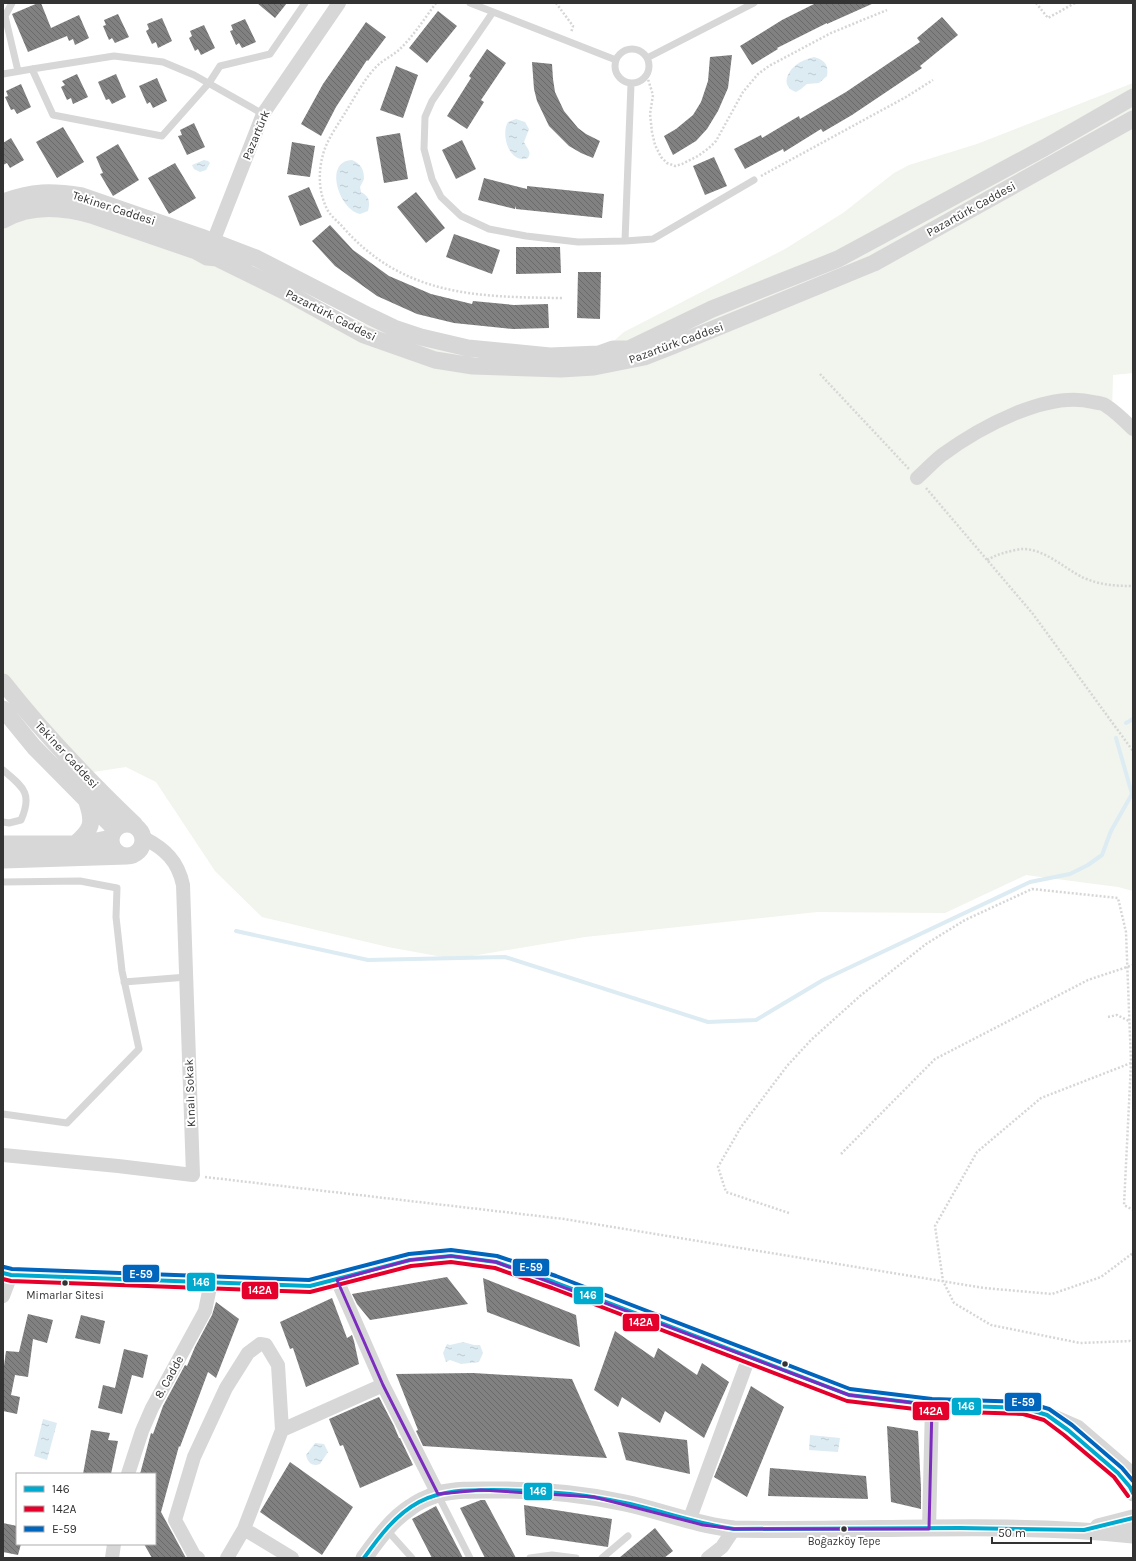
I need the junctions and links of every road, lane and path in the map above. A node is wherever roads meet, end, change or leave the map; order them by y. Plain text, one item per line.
1 (12, 3) edge
2 (305, 3) edge
3 (339, 3) edge
4 (436, 3) edge
5 (470, 3) edge
6 (556, 3) edge
7 (754, 3) edge
8 (1036, 3) edge
9 (1075, 3) edge
10 (887, 10) dead end
11 (493, 12) junction
12 (570, 42) junction
13 (647, 58) junction
14 (616, 60) junction
15 (32, 69) junction
16 (18, 71) junction
17 (3, 74) edge
18 (647, 76) junction
19 (933, 80) dead end
20 (209, 83) junction
21 (631, 84) junction
22 (1133, 97) edge
23 (263, 114) junction
24 (1133, 119) edge
25 (754, 180) joint
26 (3, 202) edge
27 (3, 220) edge
28 (625, 241) junction
29 (204, 246) junction
30 (562, 298) dead end
31 (820, 374) dead end
32 (1133, 429) edge
33 (918, 478) junction
34 (987, 560) junction
35 (1133, 586) edge
36 (3, 682) edge
37 (3, 708) edge
38 (1133, 751) edge
39 (3, 770) edge
40 (87, 801) junction
41 (3, 822) edge
42 (139, 832) junction
43 (113, 834) junction
44 (3, 844) edge
45 (75, 844) junction
46 (127, 856) junction
47 (3, 860) edge
48 (3, 882) edge
49 (1133, 965) edge
50 (1127, 967) junction
51 (187, 977) junction
52 (124, 982) junction
53 (1108, 1017) dead end
54 (1129, 1021) junction
55 (1131, 1063) junction
56 (3, 1114) edge
57 (841, 1154) dead end
58 (3, 1155) edge
59 (193, 1175) junction
60 (1133, 1210) edge
61 (789, 1213) dead end
62 (1133, 1254) edge
63 (7, 1274) edge
64 (337, 1280) junction
65 (943, 1281) junction
66 (211, 1282) junction
67 (3, 1296) edge
68 (1133, 1342) edge
69 (749, 1358) junction
70 (383, 1385) junction
71 (932, 1405) junction
72 (1047, 1415) junction
73 (282, 1430) junction
74 (128, 1473) edge
75 (1133, 1476) edge
76 (438, 1494) junction
77 (1133, 1494) edge
78 (1133, 1518) edge
79 (689, 1521) junction
80 (386, 1528) junction
81 (244, 1529) junction
82 (734, 1529) junction
83 (929, 1529) junction
84 (1084, 1530) junction
85 (1133, 1535) edge
86 (628, 1536) dead end
87 (114, 1545) edge
88 (112, 1558) edge
89 (198, 1558) edge
90 (228, 1558) edge
91 (292, 1558) edge
92 (364, 1558) edge
93 (412, 1558) edge
94 (470, 1558) edge
95 (530, 1558) edge
96 (576, 1558) edge
97 (602, 1558) edge
98 (708, 1558) edge

1 - 16 lane
2 - 20 lane
3 - 23 street, Pazartürk
4 - 30 path
5 - 11 lane
6 - 12 path
7 - 13 lane
8 - 9 path
10 - 18 path
11 - 12 lane
11 - 28 lane
12 - 14 lane
13 - 14 lane
13 - 18 lane
14 - 21 lane
15 - 16 lane
15 - 20 lane
15 - 20 lane
16 - 17 lane
18 - 21 lane
19 - 25 path
20 - 23 lane
21 - 28 lane
22 - 29 street, Pazartürk Caddesi
23 - 29 street, Pazartürk
24 - 29 street, Pazartürk Caddesi
25 - 28 lane
26 - 29 street, Tekiner Caddesi
27 - 29 street, Tekiner Caddesi
31 - 33 path
32 - 33 street
33 - 34 path
34 - 35 path
34 - 38 path
36 - 42 street, Tekiner Caddesi
37 - 40 street, Tekiner Caddesi
39 - 41 lane
40 - 43 street, Tekiner Caddesi
40 - 45 street
42 - 43 street
42 - 46 street
42 - 51 street, Kınalı Sokak
43 - 45 street
43 - 46 street, Tekiner Caddesi
44 - 45 street
46 - 47 street
48 - 52 lane
49 - 50 path
50 - 54 path
50 - 57 path
50 - 61 path
51 - 52 lane
51 - 59 street, Kınalı Sokak
52 - 56 lane
53 - 54 path
54 - 55 path
55 - 60 path
55 - 65 path
58 - 59 street
59 - 65 path
62 - 65 path
63 - 66 street
63 - 67 street
64 - 66 street
64 - 69 street
64 - 70 street
65 - 68 path
66 - 74 street, 8. Cadde
69 - 71 street
69 - 79 street
70 - 73 street
70 - 76 street
71 - 72 street
71 - 83 street
72 - 75 street
72 - 77 street
73 - 81 street
73 - 89 street
76 - 79 street
76 - 80 street
76 - 94 lane
78 - 84 street
79 - 82 street
80 - 92 street
80 - 93 lane
81 - 90 street
81 - 91 street
82 - 83 street
82 - 98 street
83 - 84 street
84 - 85 street
86 - 97 lane
87 - 88 street
95 - 96 lane

